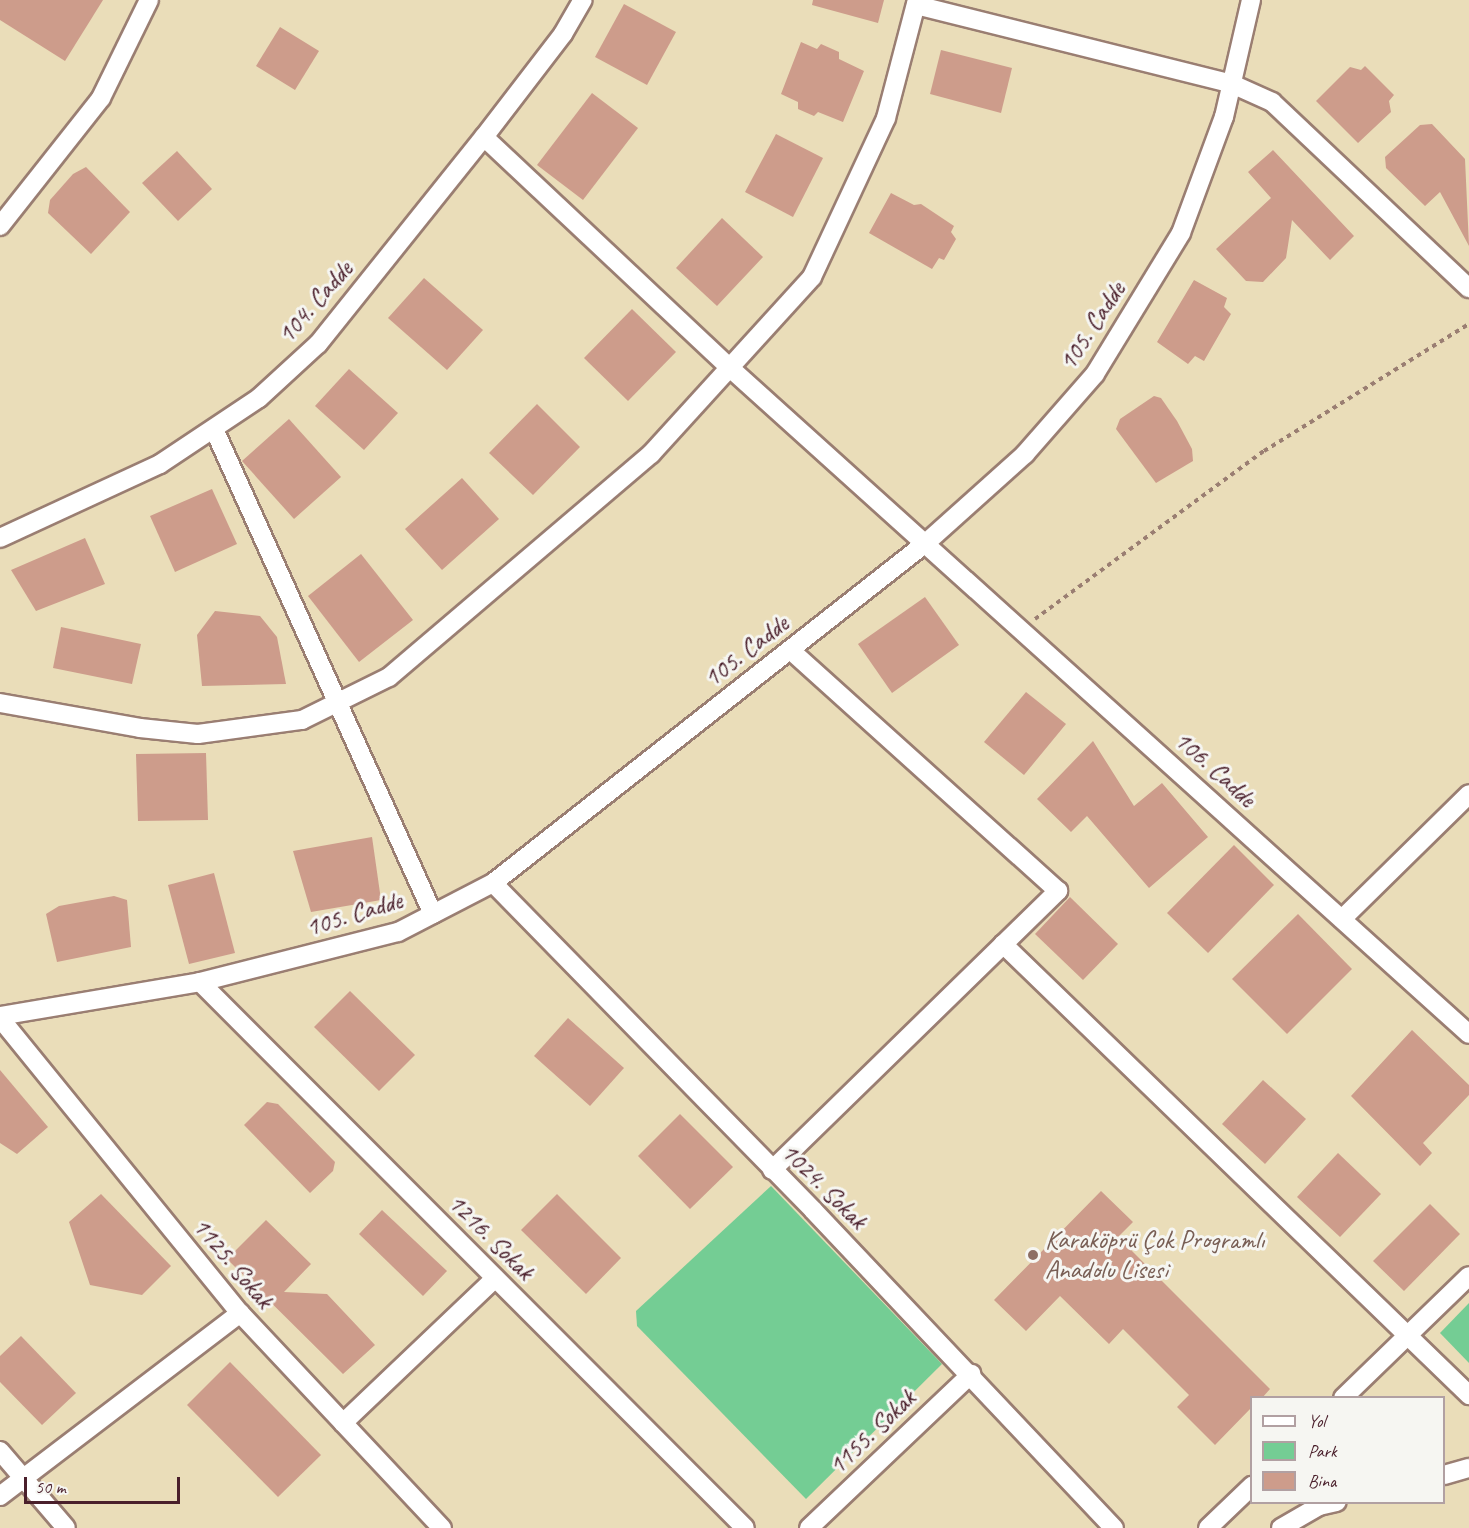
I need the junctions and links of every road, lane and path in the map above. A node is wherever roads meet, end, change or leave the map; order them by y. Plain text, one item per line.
1 (149, 0) edge
2 (583, 0) edge
3 (1251, 0) edge
4 (916, 2) edge
5 (1232, 84) junction
6 (484, 137) junction
7 (0, 226) edge
8 (1469, 288) edge
9 (1469, 324) edge
10 (729, 367) junction
11 (214, 429) junction
12 (0, 538) edge
13 (927, 542) junction
14 (1023, 628) junction
15 (790, 650) junction
16 (0, 703) edge
17 (335, 704) junction
18 (1469, 794) edge
19 (493, 883) junction
20 (433, 914) junction
21 (1342, 919) junction
22 (1004, 944) junction
23 (200, 981) junction
24 (0, 1017) edge
25 (1469, 1034) edge
26 (772, 1170) junction
27 (1469, 1276) edge
28 (495, 1278) junction
29 (240, 1313) junction
30 (1407, 1336) junction
31 (970, 1374) junction
32 (1469, 1395) edge
33 (1345, 1396) edge
34 (343, 1423) junction
35 (0, 1451) edge
36 (1469, 1468) edge
37 (1445, 1474) edge
38 (24, 1478) junction
39 (1250, 1487) edge
40 (0, 1496) edge
41 (1331, 1504) edge
42 (66, 1528) edge
43 (442, 1528) edge
44 (745, 1528) edge
45 (809, 1528) edge
46 (1114, 1528) edge
47 (1209, 1528) edge
48 (1281, 1528) edge

1 - 7 street
2 - 6 street, 104. Cadde
3 - 5 street, 105. Cadde
4 - 5 street
4 - 10 street
5 - 8 street
5 - 13 street, 105. Cadde
6 - 10 street, 106. Cadde
6 - 11 street, 104. Cadde
9 - 14 path
10 - 13 street, 106. Cadde
10 - 17 street
11 - 12 street, 104. Cadde
11 - 17 street
13 - 14 street, 106. Cadde
13 - 15 street, 105. Cadde
14 - 21 street, 106. Cadde
15 - 19 street, 105. Cadde
15 - 22 street
16 - 17 street
17 - 20 street
18 - 21 street
19 - 20 street, 105. Cadde
19 - 26 street, 1024. Sokak
20 - 23 street, 105. Cadde
21 - 25 street, 106. Cadde
22 - 26 street
22 - 30 street
23 - 24 street, 105. Cadde
23 - 28 street, 1216. Sokak
24 - 29 street, 1125. Sokak
26 - 31 street, 1024. Sokak
27 - 30 street
28 - 34 street
28 - 44 street, 1216. Sokak
29 - 34 street, 1125. Sokak
29 - 38 street
30 - 32 street
30 - 33 street
31 - 45 street, 1155. Sokak
31 - 46 street, 1024. Sokak
34 - 43 street, 1125. Sokak
35 - 38 street
36 - 37 street
38 - 40 street
38 - 42 street
39 - 47 street
41 - 48 street

